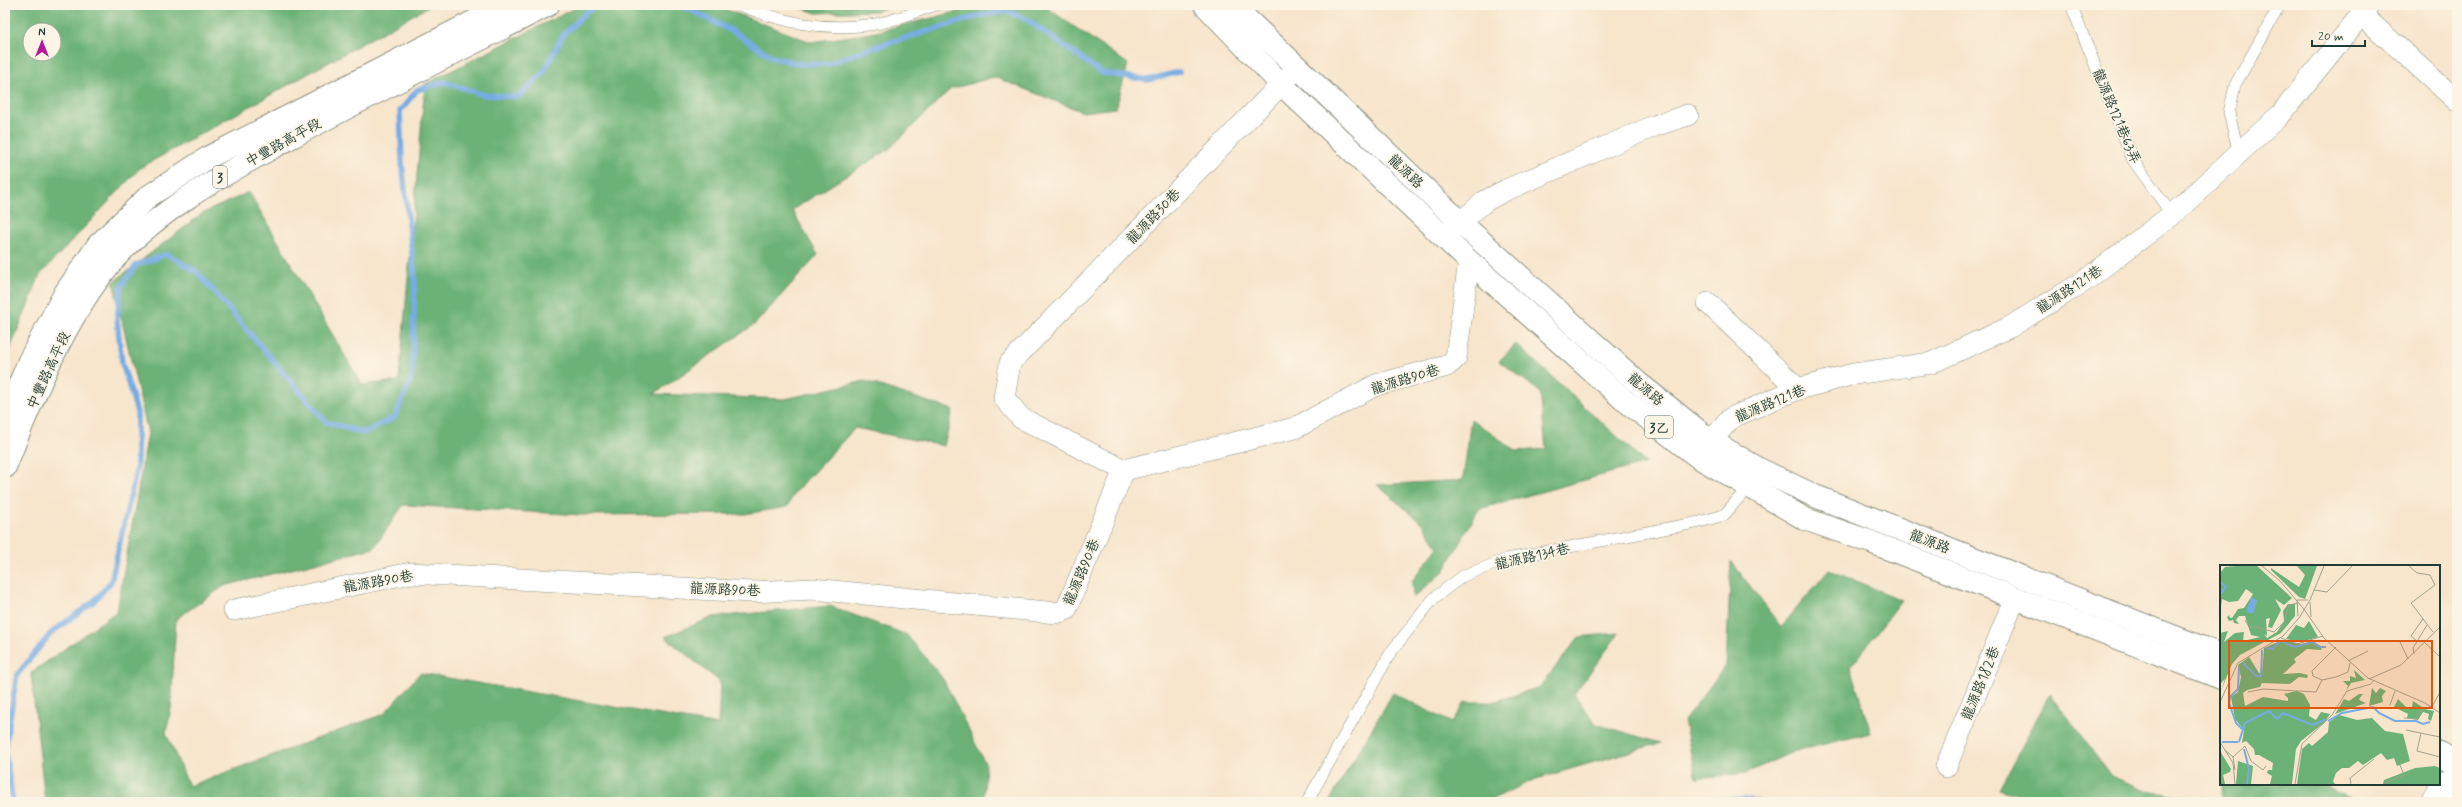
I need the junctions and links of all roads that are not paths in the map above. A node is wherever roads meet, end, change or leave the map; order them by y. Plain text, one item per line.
1 (506, 5) edge
2 (548, 5) edge
3 (739, 5) edge
4 (936, 5) edge
5 (1205, 5) edge
6 (1232, 5) edge
7 (2280, 5) edge
8 (2073, 10) dead end
9 (2365, 10) edge
10 (1297, 68) junction
11 (1282, 84) junction
12 (2457, 101) edge
13 (315, 114) junction
14 (1688, 115) dead end
15 (2239, 154) junction
16 (2172, 215) junction
17 (1460, 222) junction
18 (1443, 237) junction
19 (1468, 261) junction
20 (1708, 303) dead end
21 (1798, 389) junction
22 (5, 420) edge
23 (1704, 449) junction
24 (5, 467) edge
25 (1124, 470) junction
26 (1754, 478) junction
27 (2015, 598) junction
28 (234, 610) dead end
29 (2220, 655) edge
30 (2220, 678) edge
31 (2440, 754) edge
32 (2457, 764) edge
33 (1946, 767) dead end
34 (1307, 802) edge

1 - 13 main road, 中豐路高平段 / 3
2 - 13 main road, 中豐路高平段 / 3
3 - 4 lane
5 - 11 main road, 3乙
6 - 10 main road, 龍源路 / 3乙
7 - 15 lane
8 - 16 lane, 龍源路121巷63弄
9 - 12 street
9 - 15 street, 龍源路121巷
10 - 11 street, 龍源路30巷
10 - 17 main road, 龍源路 / 3乙
11 - 18 main road, 3乙
11 - 25 street, 龍源路30巷
13 - 22 main road, 中豐路高平段 / 3
13 - 24 main road, 中豐路高平段 / 3
14 - 17 street
15 - 16 street, 龍源路121巷
16 - 21 street, 龍源路121巷
17 - 18 street
17 - 23 main road, 龍源路 / 3乙
18 - 19 main road, 3乙
19 - 23 main road, 3乙
19 - 25 street, 龍源路90巷
20 - 21 street
21 - 23 street, 龍源路121巷
23 - 26 main road, 3乙
25 - 28 street, 龍源路90巷
26 - 27 main road, 3乙
26 - 29 main road, 龍源路 / 3乙
26 - 34 lane, 龍源路134巷
27 - 30 main road, 3乙
27 - 33 street, 龍源路182巷
31 - 32 main road

